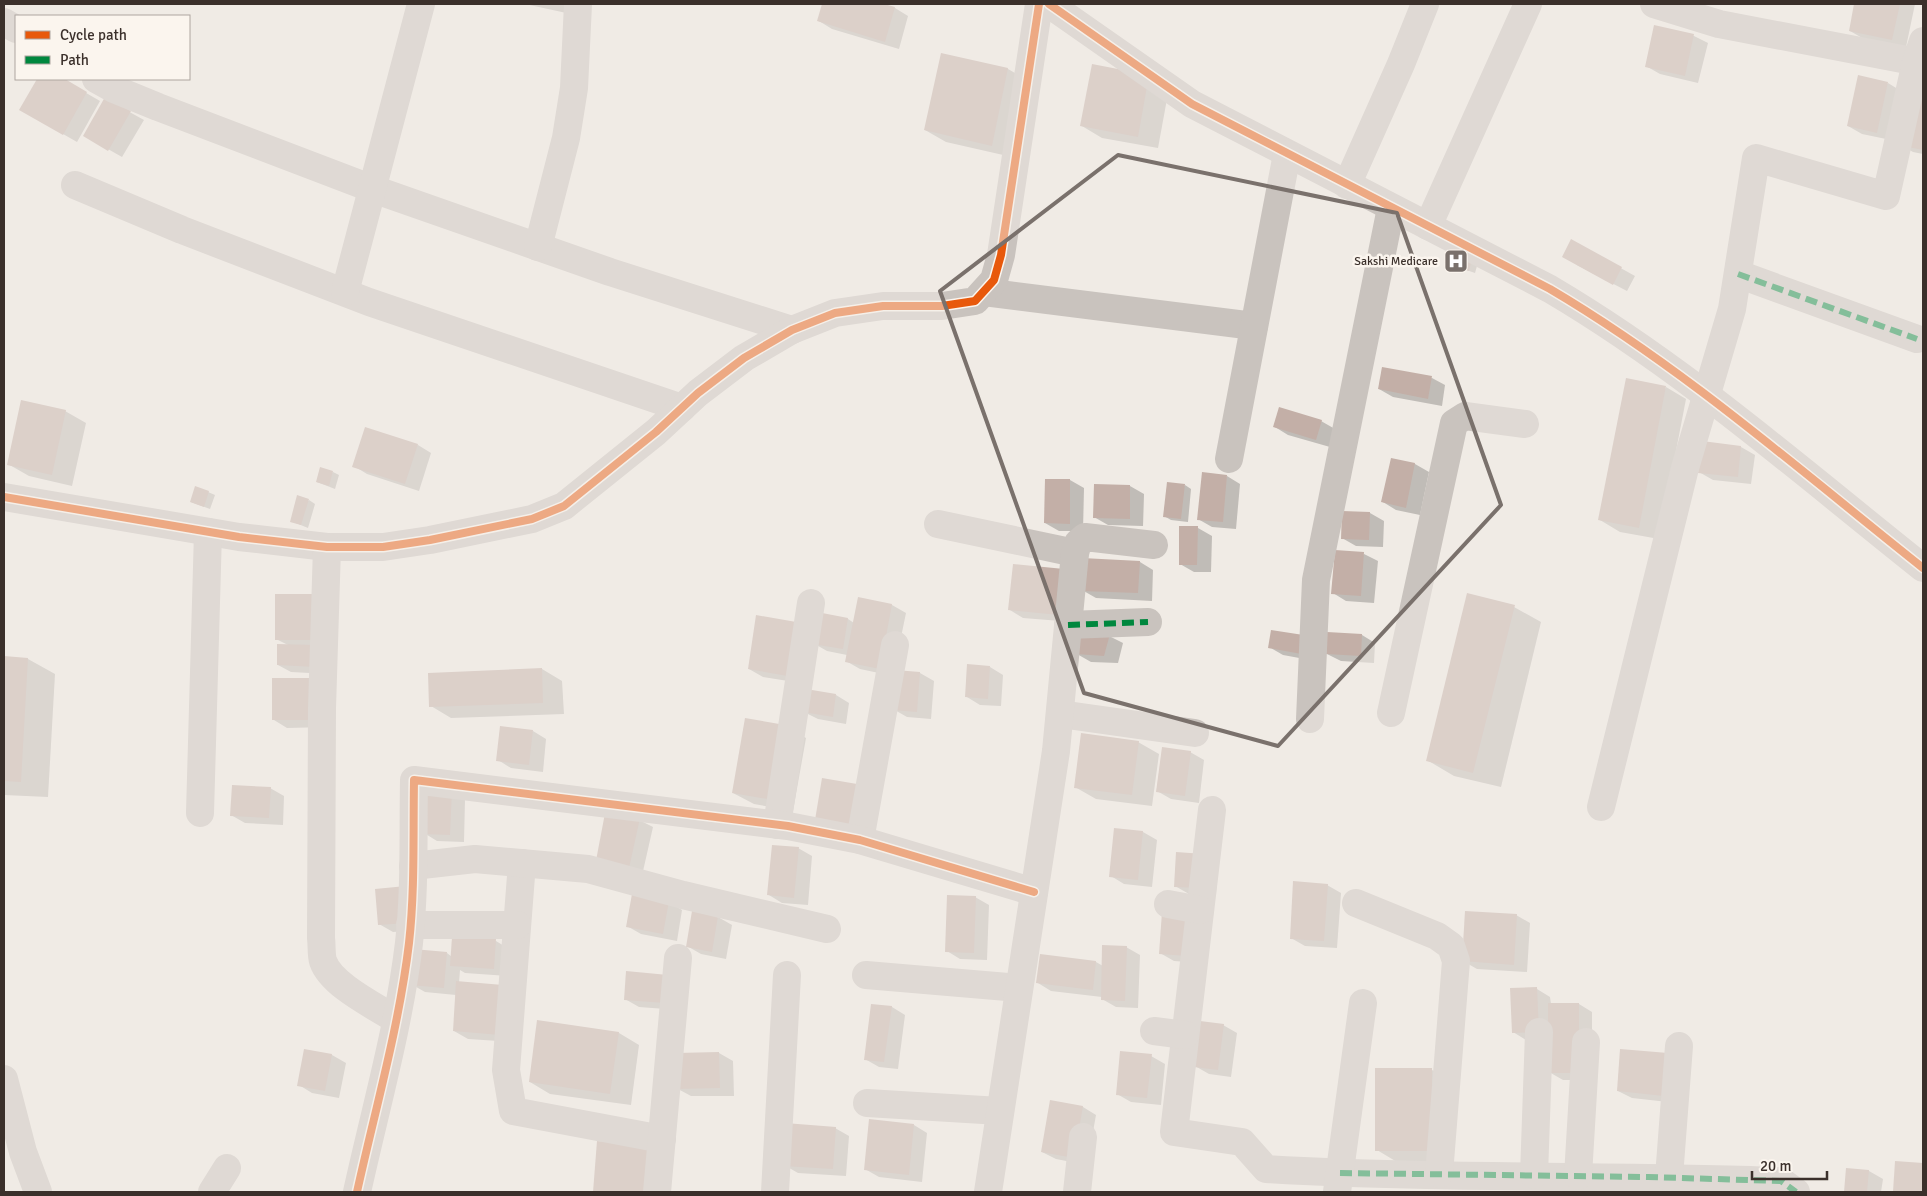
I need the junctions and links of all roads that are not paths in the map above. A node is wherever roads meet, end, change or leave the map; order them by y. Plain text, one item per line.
1 (421, 4) edge
2 (578, 4) edge
3 (1039, 4) edge
4 (1049, 4) edge
5 (1425, 4) edge
6 (1528, 4) edge
7 (1654, 4) edge
8 (4, 22) edge
9 (15, 29) edge
10 (1921, 55) edge
11 (98, 80) edge
12 (1287, 154) junction
13 (1347, 184) junction
14 (75, 185) dead end
15 (373, 189) junction
16 (1392, 208) junction
17 (1428, 226) junction
18 (538, 247) junction
19 (1738, 274) junction
20 (345, 292) junction
21 (984, 292) junction
22 (1254, 326) junction
23 (792, 330) junction
24 (1917, 339) dead end
25 (1707, 396) junction
26 (682, 408) junction
27 (1525, 424) dead end
28 (1229, 459) dead end
29 (4, 497) edge
30 (938, 524) dead end
31 (208, 532) junction
32 (1154, 546) dead end
33 (327, 547) junction
34 (1075, 553) junction
35 (1923, 568) edge
36 (811, 603) dead end
37 (1148, 622) dead end
38 (1068, 625) junction
39 (895, 645) dead end
40 (1391, 713) dead end
41 (1060, 714) junction
42 (1310, 719) dead end
43 (1195, 733) dead end
44 (1601, 807) dead end
45 (1212, 810) dead end
46 (200, 813) dead end
47 (777, 825) junction
48 (860, 840) junction
49 (522, 864) junction
50 (413, 866) junction
51 (1034, 892) junction
52 (1356, 903) dead end
53 (1168, 904) dead end
54 (1200, 910) junction
55 (410, 925) junction
56 (517, 925) junction
57 (826, 929) dead end
58 (678, 958) dead end
59 (787, 975) dead end
60 (866, 975) dead end
61 (1019, 988) junction
62 (1363, 1003) dead end
63 (395, 1019) junction
64 (1154, 1031) dead end
65 (1539, 1032) dead end
66 (1185, 1035) junction
67 (1586, 1042) dead end
68 (1679, 1046) dead end
69 (4, 1079) edge
70 (867, 1103) dead end
71 (1000, 1111) junction
72 (1083, 1137) dead end
73 (662, 1139) junction
74 (227, 1168) dead end
75 (1439, 1174) junction
76 (1534, 1175) junction
77 (1578, 1176) junction
78 (1669, 1177) junction
79 (1338, 1183) edge
80 (38, 1192) edge
81 (212, 1192) edge
82 (357, 1192) edge
83 (657, 1192) edge
84 (775, 1192) edge
85 (988, 1192) edge
86 (1076, 1192) edge
87 (1796, 1192) edge

1 - 15 street
2 - 18 street
3 - 21 street
4 - 12 street
5 - 13 street
6 - 17 street
7 - 10 street
8 - 9 street
10 - 19 street
11 - 15 street
12 - 13 street
12 - 22 street
13 - 16 street
14 - 20 street
15 - 18 street
15 - 20 street
16 - 17 street
16 - 42 street
17 - 25 street
18 - 23 street
19 - 24 street
19 - 25 street
20 - 26 street
21 - 22 street
21 - 23 street
22 - 28 street
23 - 26 street
25 - 35 street
25 - 44 street
26 - 33 street
27 - 40 street
29 - 31 street
30 - 34 street
31 - 33 street
31 - 46 street
32 - 34 street
33 - 63 street
34 - 38 street
36 - 47 street
37 - 38 street
38 - 41 street
39 - 48 street
41 - 43 street
41 - 51 street
45 - 54 street
47 - 48 street
47 - 50 street
48 - 51 street
49 - 50 street
49 - 56 street
49 - 57 street
50 - 55 street
51 - 61 street
52 - 75 street
53 - 54 street
54 - 66 street
55 - 56 street
55 - 63 street
56 - 73 street
58 - 73 street
59 - 84 street
60 - 61 street
61 - 71 street
62 - 79 street
63 - 82 street
64 - 66 street
65 - 76 street
66 - 79 street
67 - 77 street
68 - 78 street
69 - 80 street
70 - 71 street
71 - 85 street
72 - 86 street
73 - 83 street
74 - 81 street
75 - 76 street
75 - 79 street
76 - 77 street
77 - 78 street
78 - 87 street

